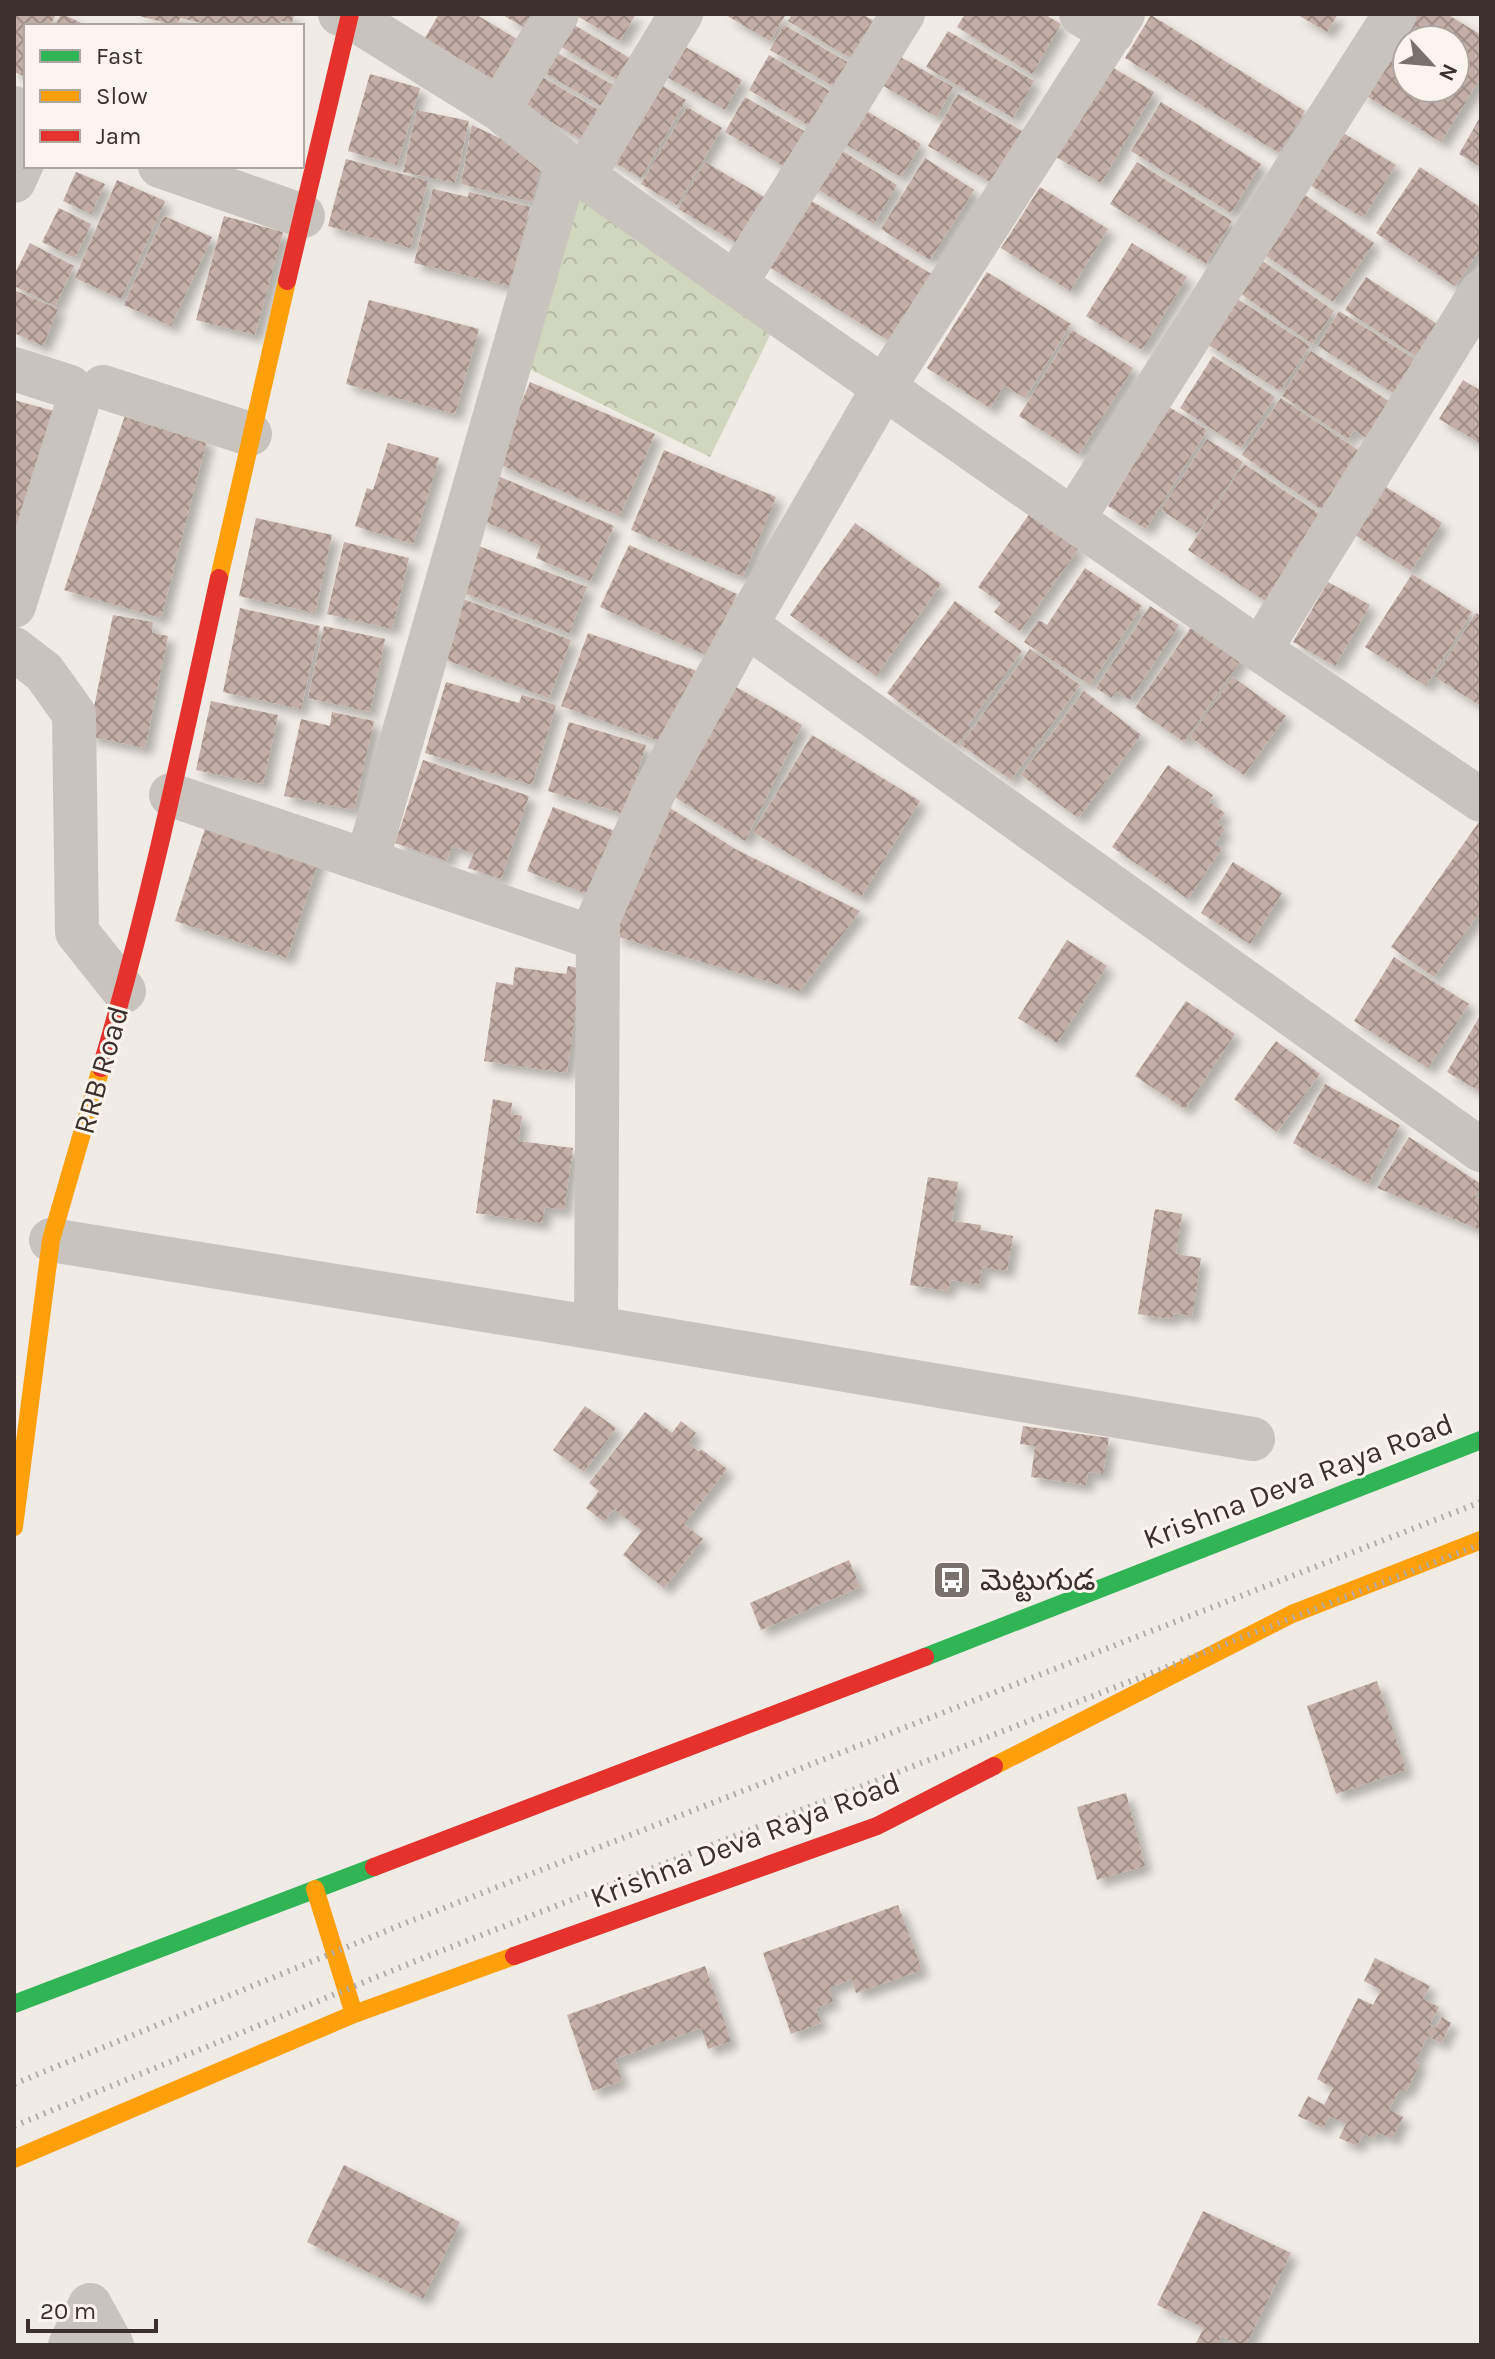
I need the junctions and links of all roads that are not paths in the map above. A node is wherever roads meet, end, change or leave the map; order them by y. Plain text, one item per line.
1 (557, 14) edge
2 (681, 14) edge
3 (903, 14) edge
4 (1395, 14) edge
5 (346, 15) edge
6 (1105, 20) edge
7 (499, 109) junction
8 (24, 158) edge
9 (166, 168) edge
10 (576, 169) junction
11 (14, 181) edge
12 (303, 216) junction
13 (735, 284) junction
14 (1481, 292) edge
15 (14, 369) edge
16 (103, 387) dead end
17 (884, 387) junction
18 (250, 434) junction
19 (1073, 519) junction
20 (14, 606) edge
21 (746, 625) junction
22 (14, 649) edge
23 (1260, 650) junction
24 (171, 795) junction
25 (1481, 800) edge
26 (367, 861) junction
27 (598, 939) junction
28 (124, 991) junction
29 (1481, 1150) edge
30 (51, 1240) junction
31 (596, 1328) junction
32 (1253, 1439) dead end
33 (1481, 1440) edge
34 (14, 1527) edge
35 (1481, 1540) edge
36 (315, 1889) junction
37 (14, 2004) edge
38 (354, 2014) junction
39 (14, 2159) edge
40 (70, 2345) edge
41 (112, 2345) edge

1 - 7 street
2 - 10 street
3 - 13 street
4 - 19 street
5 - 7 street
5 - 12 main road
6 - 17 street
7 - 10 street
8 - 11 street
9 - 12 street
10 - 13 street
10 - 26 street
12 - 18 main road
13 - 17 street
14 - 23 street
15 - 20 street
16 - 18 street
17 - 19 street
17 - 21 street
18 - 24 main road
19 - 23 street
21 - 27 street
21 - 29 street
22 - 28 street, RRB Road
23 - 25 street
24 - 26 street
24 - 28 main road
26 - 27 street
27 - 31 street
28 - 30 main road, RRB Road
30 - 31 street
30 - 34 main road, RRB Road
31 - 32 street
33 - 36 main road, Krishna Deva Raya Road
35 - 38 main road, Krishna Deva Raya Road
36 - 37 main road, Krishna Deva Raya Road
36 - 38 main road
38 - 39 main road, Krishna Deva Raya Road
40 - 41 street

